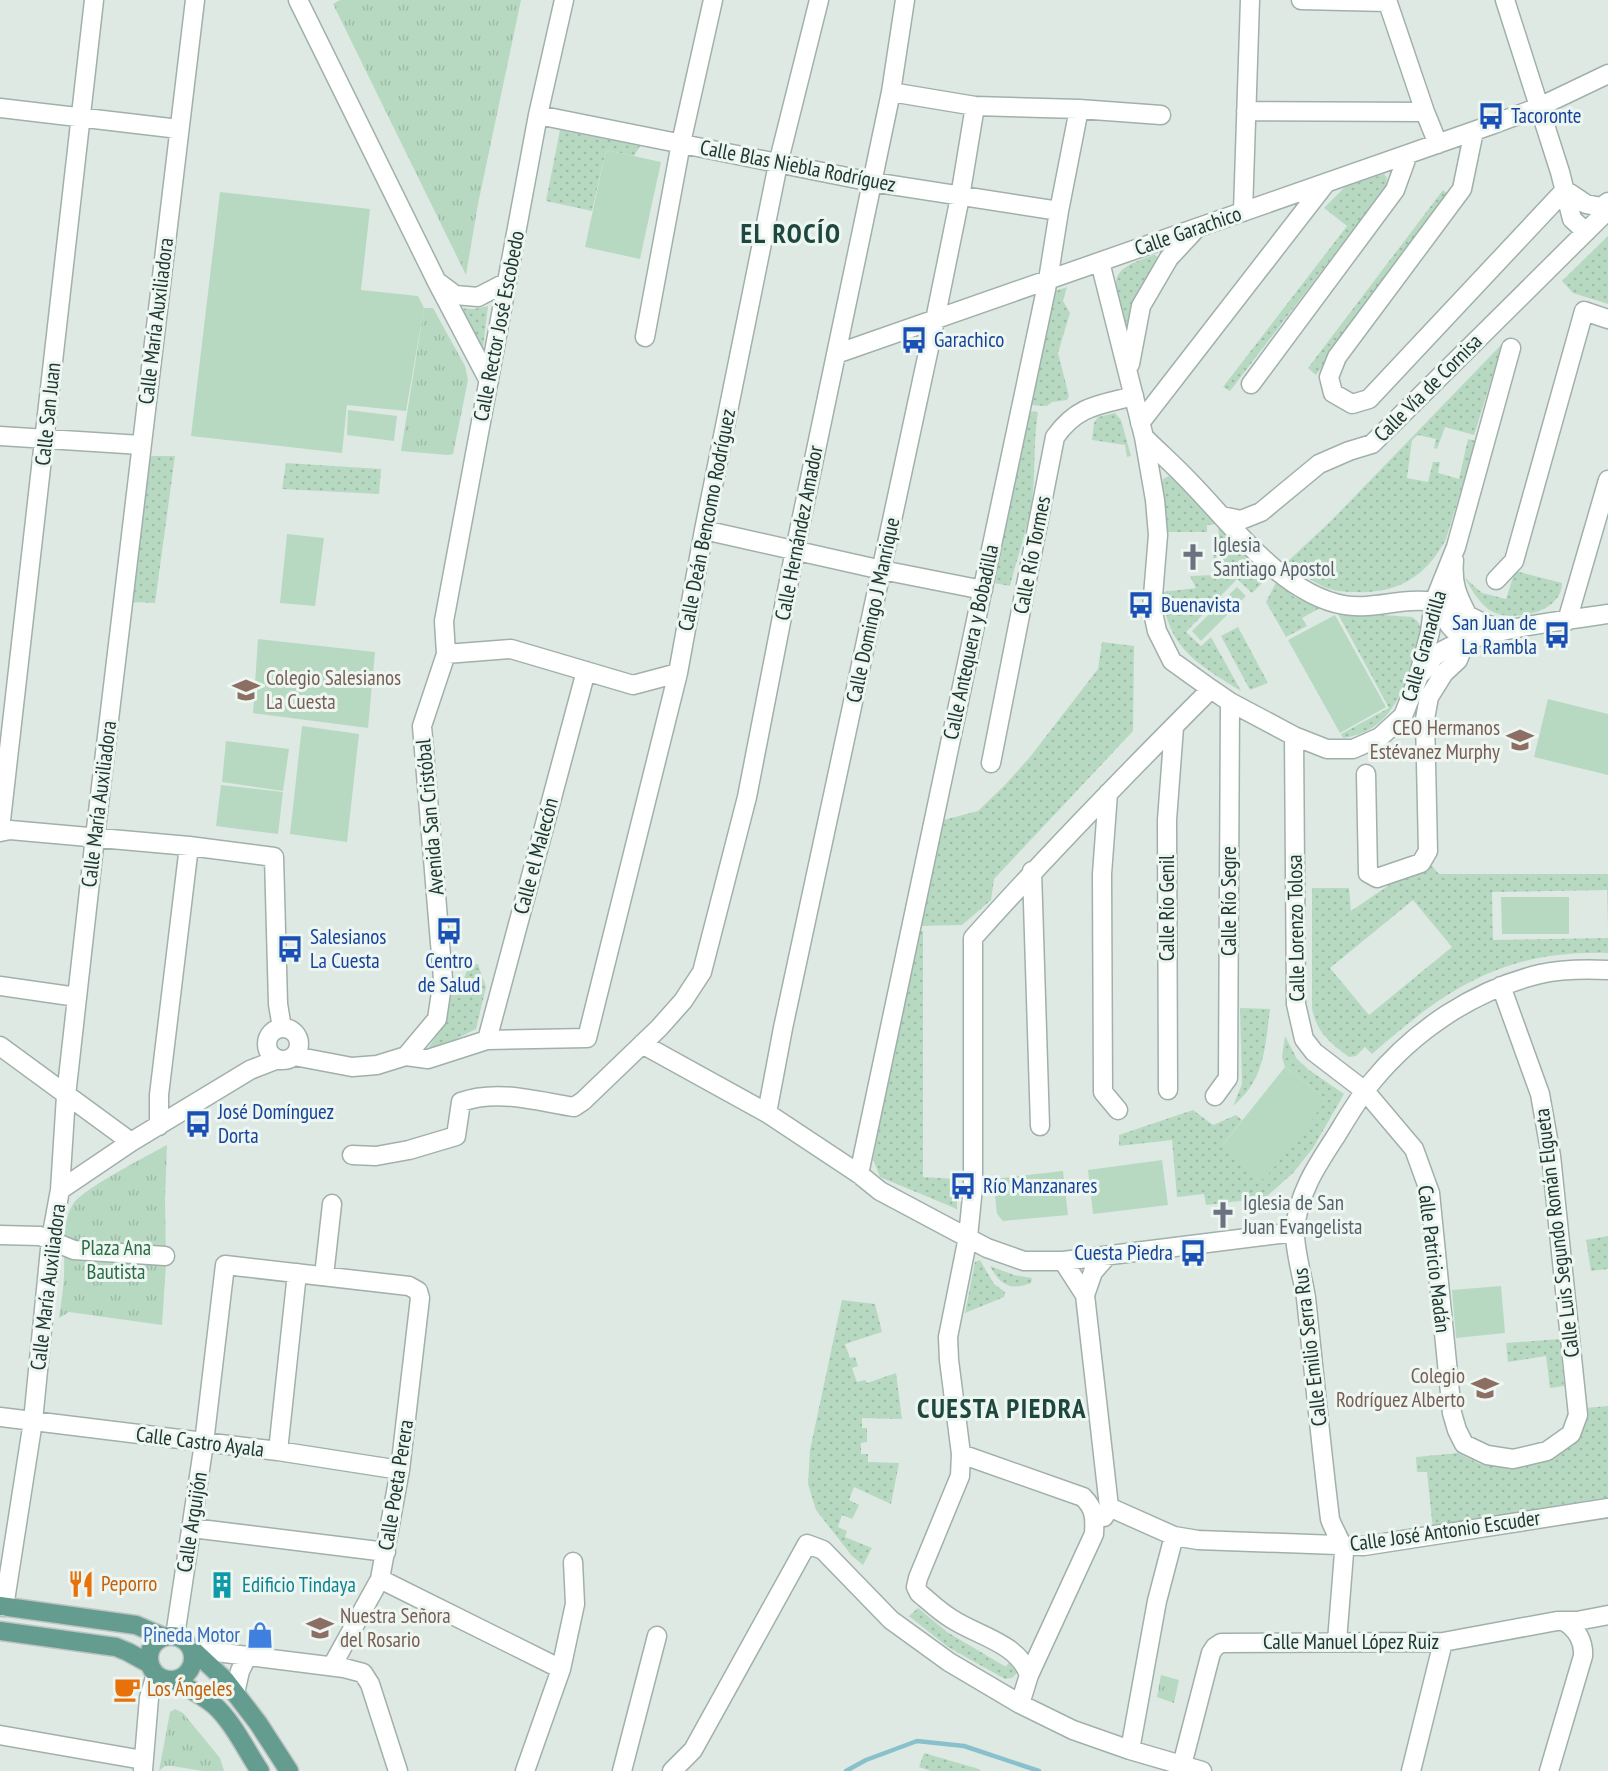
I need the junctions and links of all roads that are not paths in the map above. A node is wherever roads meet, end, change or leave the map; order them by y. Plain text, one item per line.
1 (94, 0) edge
2 (195, 0) edge
3 (298, 0) edge
4 (564, 0) edge
5 (712, 0) edge
6 (819, 0) edge
7 (905, 0) edge
8 (1250, 0) edge
9 (1301, 0) edge
10 (1505, 0) edge
11 (1387, 1) edge
12 (1608, 74) edge
13 (891, 93) junction
14 (975, 106) junction
15 (1539, 107) junction
16 (0, 108) edge
17 (1079, 109) junction
18 (1246, 111) junction
19 (1425, 112) junction
20 (538, 115) junction
21 (1161, 115) dead end
22 (81, 118) junction
23 (179, 129) junction
24 (1474, 131) junction
25 (681, 143) junction
26 (1438, 144) junction
27 (1408, 154) junction
28 (778, 164) junction
29 (872, 182) junction
30 (1326, 183) junction
31 (1565, 190) junction
32 (960, 197) junction
33 (1608, 202) edge
34 (1608, 210) edge
35 (1059, 211) junction
36 (1243, 212) junction
37 (1198, 226) junction
38 (1586, 231) junction
39 (1157, 243) junction
40 (1100, 262) junction
41 (1161, 270) junction
42 (1048, 280) junction
43 (437, 282) junction
44 (507, 282) junction
45 (1608, 319) edge
46 (935, 320) junction
47 (1127, 329) junction
48 (645, 337) dead end
49 (1511, 348) dead end
50 (836, 354) junction
51 (489, 381) junction
52 (1251, 384) dead end
53 (1134, 396) junction
54 (1142, 430) junction
55 (0, 436) edge
56 (45, 438) junction
57 (141, 444) junction
58 (1608, 480) edge
59 (1222, 516) junction
60 (704, 530) junction
61 (1456, 547) junction
62 (795, 550) junction
63 (882, 570) junction
64 (1496, 580) dead end
65 (982, 590) junction
66 (1434, 602) junction
67 (1608, 615) edge
68 (1468, 616) junction
69 (1567, 621) junction
70 (1450, 626) junction
71 (1515, 629) junction
72 (1430, 632) junction
73 (1465, 642) junction
74 (446, 654) junction
75 (586, 671) junction
76 (678, 673) junction
77 (1418, 678) junction
78 (1211, 689) junction
79 (1230, 702) junction
80 (1174, 727) junction
81 (1294, 736) junction
82 (991, 763) dead end
83 (1366, 774) dead end
84 (1107, 793) junction
85 (0, 830) edge
86 (94, 837) junction
87 (189, 846) junction
88 (1032, 871) junction
89 (1608, 970) edge
90 (1501, 986) junction
91 (0, 987) edge
92 (76, 997) junction
93 (487, 1040) junction
94 (642, 1044) junction
95 (0, 1046) edge
96 (284, 1051) junction
97 (406, 1056) junction
98 (1168, 1090) dead end
99 (1365, 1091) junction
100 (66, 1096) junction
101 (1215, 1096) dead end
102 (1118, 1110) dead end
103 (767, 1113) junction
104 (159, 1126) junction
105 (1040, 1126) dead end
106 (131, 1142) junction
107 (352, 1155) dead end
108 (859, 1174) junction
109 (60, 1190) junction
110 (332, 1204) dead end
111 (1294, 1232) junction
112 (0, 1235) edge
113 (968, 1237) junction
114 (51, 1239) junction
115 (1107, 1256) junction
116 (165, 1257) dead end
117 (1063, 1261) junction
118 (297, 1273) junction
119 (324, 1276) junction
120 (1085, 1294) junction
121 (0, 1417) edge
122 (33, 1421) junction
123 (204, 1443) junction
124 (1464, 1444) joint
125 (278, 1451) junction
126 (961, 1455) junction
127 (1105, 1469) junction
128 (400, 1470) junction
129 (1083, 1497) junction
130 (1109, 1507) junction
131 (1608, 1508) edge
132 (1329, 1514) junction
133 (192, 1528) junction
134 (1094, 1534) junction
135 (1174, 1536) junction
136 (1306, 1543) junction
137 (1343, 1546) junction
138 (386, 1552) junction
139 (573, 1562) dead end
140 (380, 1579) junction
141 (2, 1606) edge
142 (1608, 1615) edge
143 (1565, 1622) junction
144 (0, 1631) edge
145 (170, 1636) junction
146 (657, 1636) dead end
147 (1337, 1641) junction
148 (1044, 1642) junction
149 (1443, 1642) junction
150 (192, 1649) junction
151 (1012, 1651) junction
152 (249, 1655) junction
153 (332, 1666) junction
154 (153, 1669) junction
155 (561, 1669) junction
156 (1029, 1675) junction
157 (174, 1680) junction
158 (236, 1693) junction
159 (1020, 1704) junction
160 (0, 1735) edge
161 (1130, 1750) junction
162 (1182, 1765) junction
163 (143, 1766) edge
164 (260, 1771) edge
165 (289, 1771) edge
166 (398, 1771) edge
167 (525, 1771) edge
168 (622, 1771) edge
169 (672, 1771) edge
170 (1202, 1771) edge
171 (1411, 1771) edge
172 (1549, 1771) edge

1 - 22 street, Calle San Juan
2 - 23 street, Calle María Auxiliadora
3 - 43 street
4 - 20 street, Calle Rector José Escobedo
5 - 25 street
6 - 28 street, Calle Deán Bencomo Rodríguez
7 - 13 street, Calle Hernández Amador
8 - 18 street
9 - 11 street
10 - 15 street
11 - 19 street
12 - 15 street, Calle Garachico
13 - 14 street
13 - 29 street, Calle Hernández Amador
14 - 17 street
14 - 32 street, Calle Domingo J Manrique
15 - 24 street, Calle Garachico
15 - 31 street
16 - 22 street
17 - 21 street
17 - 35 street, Calle Antequera y Bobadilla
18 - 19 street
18 - 36 street
19 - 26 street
20 - 25 street, Calle Blas Niebla Rodríguez
20 - 44 street, Calle Rector José Escobedo
22 - 23 street
22 - 56 street, Calle San Juan
23 - 57 street, Calle María Auxiliadora
24 - 26 street, Calle Garachico
24 - 31 street
25 - 28 street, Calle Blas Niebla Rodríguez
25 - 48 street
26 - 27 street, Calle Garachico
27 - 30 street, Calle Garachico
27 - 52 street
28 - 29 street, Calle Blas Niebla Rodríguez
28 - 60 street, Calle Deán Bencomo Rodríguez
29 - 32 street, Calle Blas Niebla Rodríguez
29 - 50 street, Calle Hernández Amador
30 - 36 street, Calle Garachico
30 - 54 street
31 - 33 street
31 - 38 street
32 - 35 street, Calle Blas Niebla Rodríguez
32 - 46 street, Calle Domingo J Manrique
34 - 38 street, Calle Vía de Cornisa
35 - 42 street, Calle Antequera y Bobadilla
36 - 37 street, Calle Garachico
37 - 39 street, Calle Garachico
37 - 41 street
38 - 59 street, Calle Vía de Cornisa
39 - 40 street, Calle Garachico
39 - 41 street
40 - 42 street, Calle Garachico
40 - 47 street, Calle Granadilla
41 - 47 street
42 - 46 street, Calle Garachico
42 - 65 street, Calle Antequera y Bobadilla
43 - 44 street
43 - 51 street
44 - 51 street, Calle Rector José Escobedo
45 - 64 street
46 - 50 street, Calle Garachico
46 - 63 street, Calle Domingo J Manrique
47 - 53 street, Calle Granadilla
49 - 61 street, Calle Granadilla
50 - 62 street, Calle Hernández Amador
51 - 74 street, Calle Rector José Escobedo
53 - 54 street, Calle Granadilla
53 - 82 street, Calle Río Tormes
54 - 59 street
54 - 78 street, Calle Granadilla
55 - 56 street
56 - 57 street
56 - 85 street, Calle San Juan
57 - 86 street, Calle María Auxiliadora
58 - 69 street
59 - 66 street
60 - 62 street
60 - 76 street, Calle Deán Bencomo Rodríguez
61 - 66 street, Calle Granadilla
61 - 68 street
62 - 63 street
62 - 94 street, Calle Hernández Amador
63 - 65 street
63 - 103 street, Calle Domingo J Manrique
65 - 108 street, Calle Antequera y Bobadilla
66 - 68 street
66 - 70 street
66 - 72 street, Calle Granadilla
67 - 69 street
68 - 71 street
69 - 71 street
70 - 72 street
70 - 73 street
71 - 73 street
72 - 77 street, Calle Granadilla
73 - 77 street
73 - 83 street
74 - 75 street
74 - 97 street, Avenida San Cristóbal
75 - 76 street
75 - 93 street, Calle el Malecón
76 - 93 street, Calle Deán Bencomo Rodríguez
77 - 81 street, Calle Granadilla
78 - 79 street, Calle Granadilla
78 - 80 street
79 - 81 street, Calle Granadilla
79 - 101 street, Calle Río Segre
80 - 84 street
80 - 98 street, Calle Río Genil
81 - 99 street, Calle Lorenzo Tolosa
84 - 88 street
84 - 102 street
85 - 86 street
86 - 87 street
86 - 92 street, Calle María Auxiliadora
87 - 96 street
87 - 104 street
88 - 105 street
88 - 113 street
89 - 90 street, Calle Emilio Serra Rus
90 - 99 street, Calle Emilio Serra Rus
90 - 124 street, Calle Luis Segundo Román Elgueta
91 - 92 street
92 - 100 street, Calle María Auxiliadora
93 - 97 street
94 - 103 street
94 - 107 street, Calle Hernández Amador
95 - 100 street
96 - 97 street
96 - 104 street
99 - 111 street, Calle Emilio Serra Rus
99 - 124 street, Calle Patricio Madán
100 - 106 street
100 - 109 street, Calle María Auxiliadora
103 - 108 street
104 - 106 street
106 - 109 street
108 - 113 street
109 - 114 street, Calle María Auxiliadora
110 - 119 street
111 - 115 street
111 - 132 street, Calle Emilio Serra Rus
112 - 114 street
113 - 117 street
113 - 126 street
114 - 116 street
114 - 122 street, Calle María Auxiliadora
115 - 117 street
115 - 120 street
117 - 120 street
118 - 119 street
118 - 123 street, Calle Arguijón
118 - 125 street
119 - 128 street, Calle Poeta Perera
120 - 127 street
121 - 122 street, Calle Castro Ayala
122 - 123 street, Calle Castro Ayala
122 - 141 street, Calle María Auxiliadora
123 - 125 street, Calle Castro Ayala
123 - 133 street, Calle Arguijón
125 - 128 street, Calle Castro Ayala
126 - 129 street
126 - 151 street
127 - 129 street
127 - 130 street
128 - 138 street, Calle Poeta Perera
129 - 134 street
130 - 134 street
130 - 135 street, Calle José Antonio Escuder
131 - 137 street, Calle José Antonio Escuder
132 - 136 street
132 - 137 street, Calle Emilio Serra Rus
133 - 138 street
133 - 145 street, Calle Arguijón
134 - 148 street
135 - 136 street, Calle José Antonio Escuder
135 - 161 street
136 - 137 street, Calle José Antonio Escuder
137 - 147 street, Calle Emilio Serra Rus
138 - 140 street, Calle Poeta Perera
139 - 155 street
140 - 153 street, Calle Poeta Perera
140 - 155 street
141 - 145 main road
142 - 143 street, Calle Manuel López Ruiz
143 - 149 street, Calle Manuel López Ruiz
143 - 172 street
144 - 154 main road
145 - 150 main road
145 - 154 main road
146 - 168 street
147 - 149 street, Calle Manuel López Ruiz
147 - 162 street, Calle Manuel López Ruiz
148 - 151 street
148 - 156 street
149 - 171 street
150 - 152 street
150 - 157 main road
150 - 158 main road
151 - 156 street
152 - 153 street
152 - 158 street
153 - 166 street
154 - 157 main road
154 - 163 street
155 - 167 street
156 - 159 street
157 - 164 main road
158 - 165 main road
159 - 161 street
159 - 169 street
160 - 163 street
161 - 162 street
162 - 170 street

